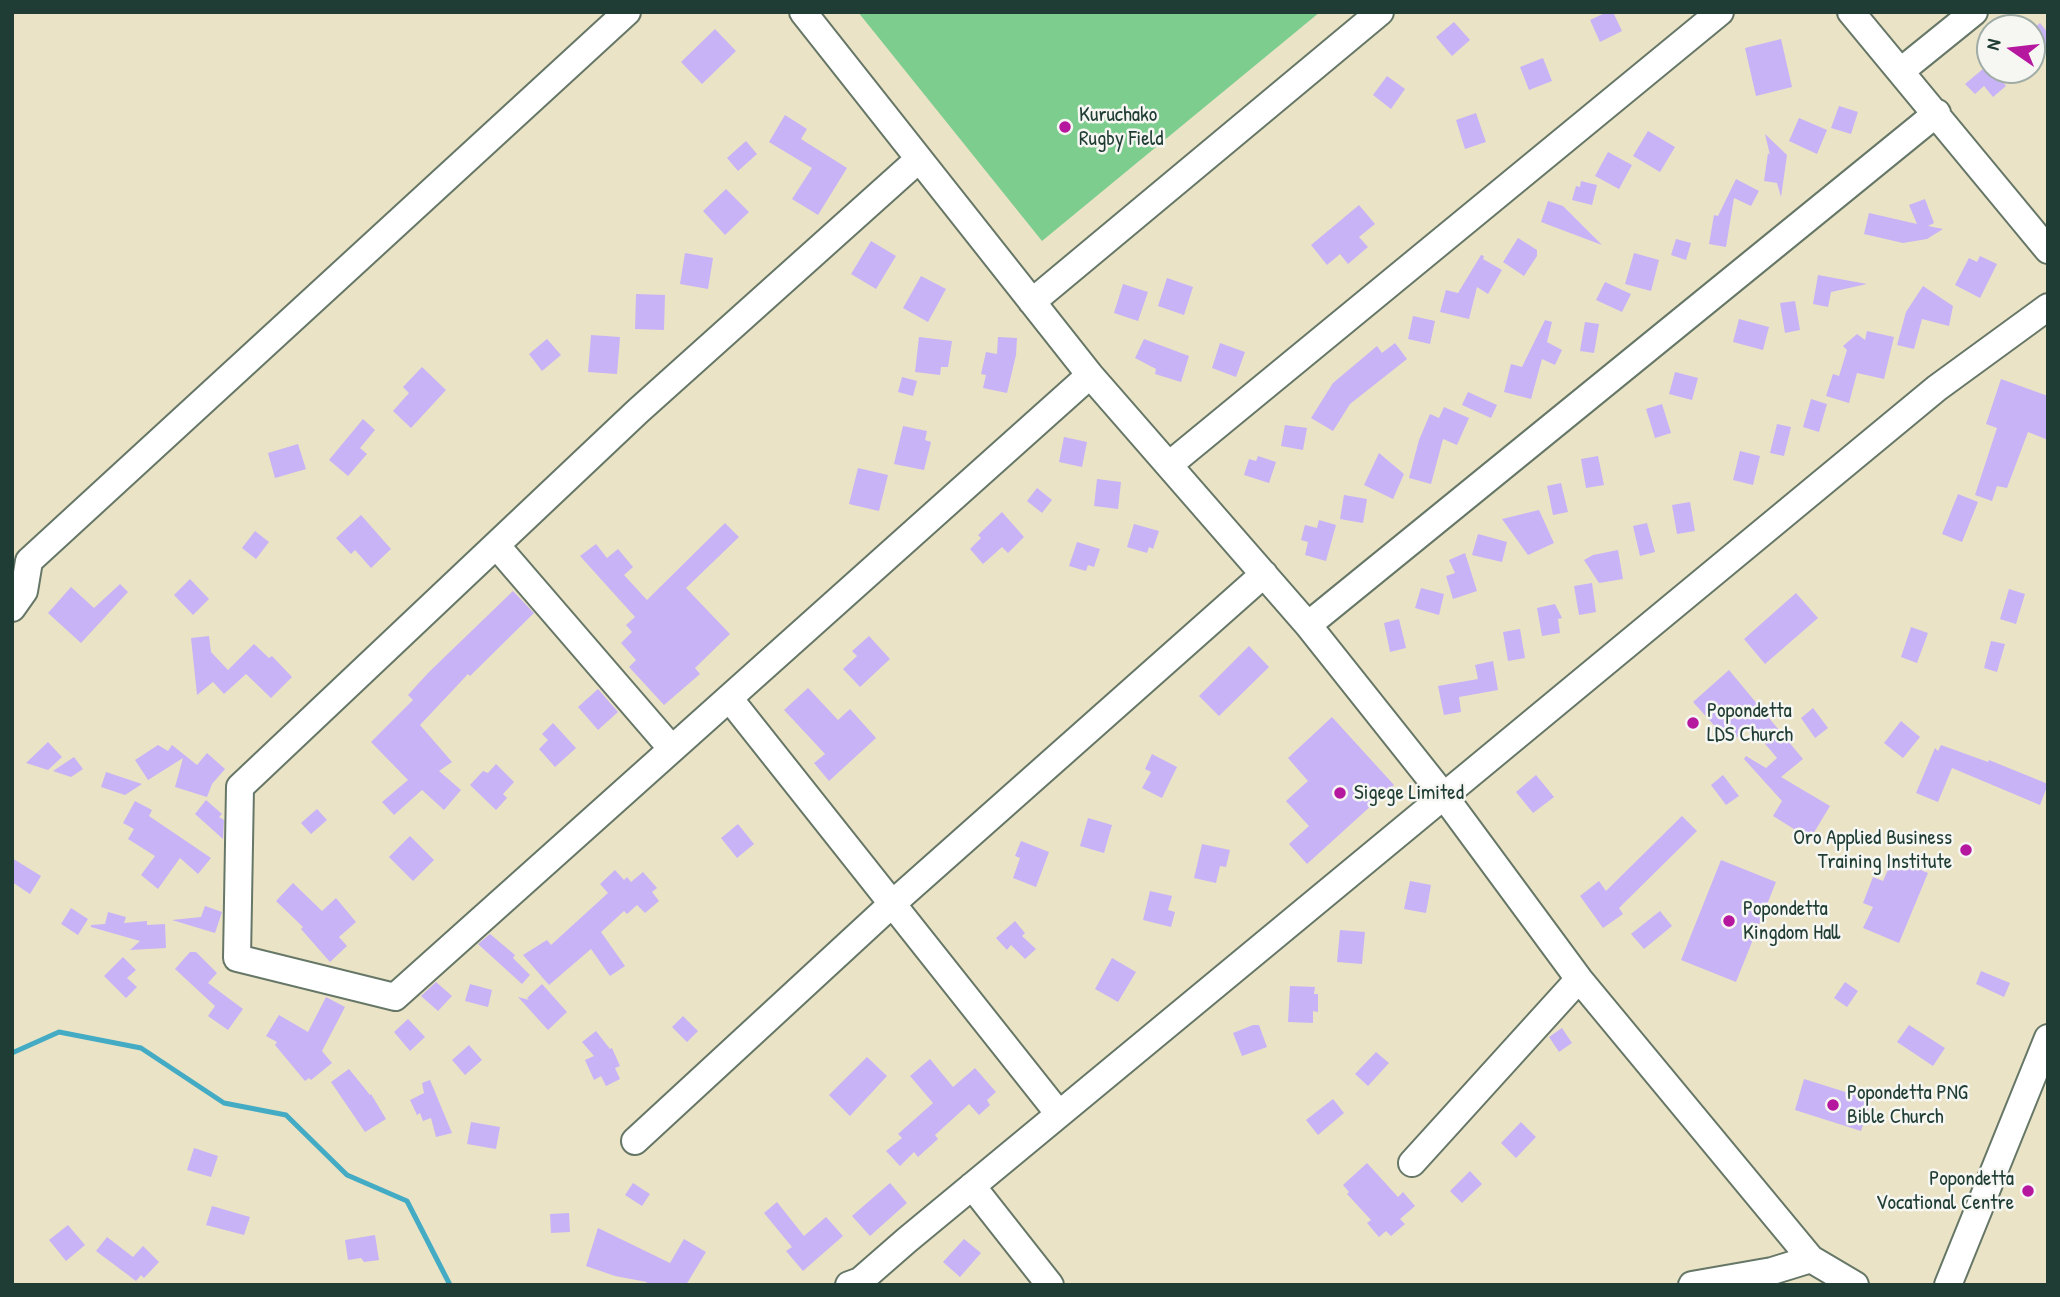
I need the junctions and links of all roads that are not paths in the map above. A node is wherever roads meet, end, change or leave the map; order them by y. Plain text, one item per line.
1 (627, 12) edge
2 (803, 12) edge
3 (1380, 12) edge
4 (1720, 12) edge
5 (1851, 12) edge
6 (1974, 12) edge
7 (1901, 71) junction
8 (1937, 113) junction
9 (919, 159) junction
10 (2048, 250) edge
11 (1032, 302) junction
12 (2048, 307) edge
13 (1090, 375) junction
14 (1170, 465) junction
15 (496, 545) junction
16 (21, 559) edge
17 (1264, 574) junction
18 (12, 608) edge
19 (1308, 625) junction
20 (729, 698) junction
21 (671, 749) junction
22 (1444, 796) junction
23 (892, 904) junction
24 (1579, 979) junction
25 (2048, 1038) edge
26 (1059, 1114) junction
27 (635, 1141) dead end
28 (1412, 1163) dead end
29 (972, 1186) junction
30 (1811, 1259) junction
31 (1763, 1278) edge
32 (849, 1285) edge
33 (1050, 1285) edge
34 (1692, 1285) edge
35 (1855, 1285) edge
36 (1948, 1285) edge

1 - 16 street
2 - 9 street
3 - 11 street
4 - 14 street
5 - 7 street
6 - 7 street
7 - 8 street
8 - 10 street
8 - 19 street
9 - 11 street
9 - 15 street
11 - 13 street
12 - 22 street
13 - 14 street
13 - 20 street
14 - 17 street
15 - 21 street
15 - 21 street
16 - 18 street
17 - 19 street
17 - 23 street
19 - 22 street
20 - 21 street
20 - 23 street
22 - 24 street
22 - 26 street
23 - 26 street
23 - 27 street
24 - 28 street
24 - 30 street
25 - 36 street
26 - 29 street
29 - 32 street
29 - 33 street
30 - 31 street
30 - 35 street
31 - 34 street

